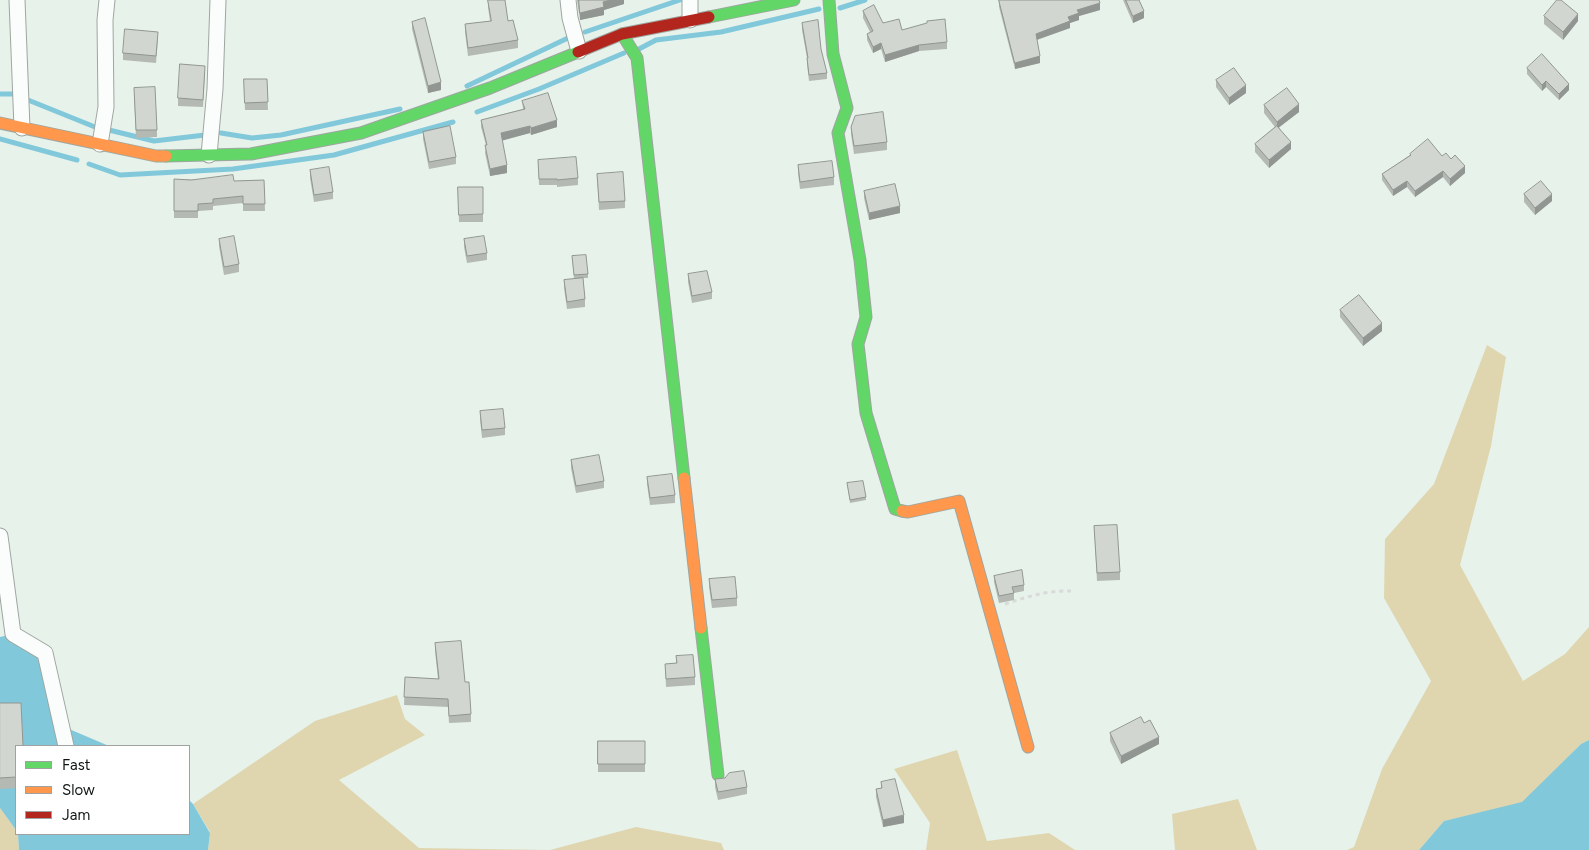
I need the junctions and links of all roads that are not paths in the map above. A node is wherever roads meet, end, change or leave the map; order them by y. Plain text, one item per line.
1 (17, 0) edge
2 (107, 0) edge
3 (218, 0) edge
4 (568, 0) edge
5 (690, 0) edge
6 (794, 0) edge
7 (829, 0) edge
8 (690, 20) junction
9 (622, 34) junction
10 (580, 51) junction
11 (0, 123) edge
12 (22, 128) junction
13 (100, 144) junction
14 (209, 155) junction
15 (0, 536) edge
16 (66, 745) edge
17 (1028, 747) dead end
18 (718, 775) dead end

1 - 12 street
2 - 13 street
3 - 14 street
4 - 10 street
5 - 8 street
6 - 8 street
7 - 17 street
8 - 9 street
9 - 10 street
9 - 18 street
10 - 14 street
11 - 12 street
12 - 13 street
13 - 14 street
15 - 16 street

